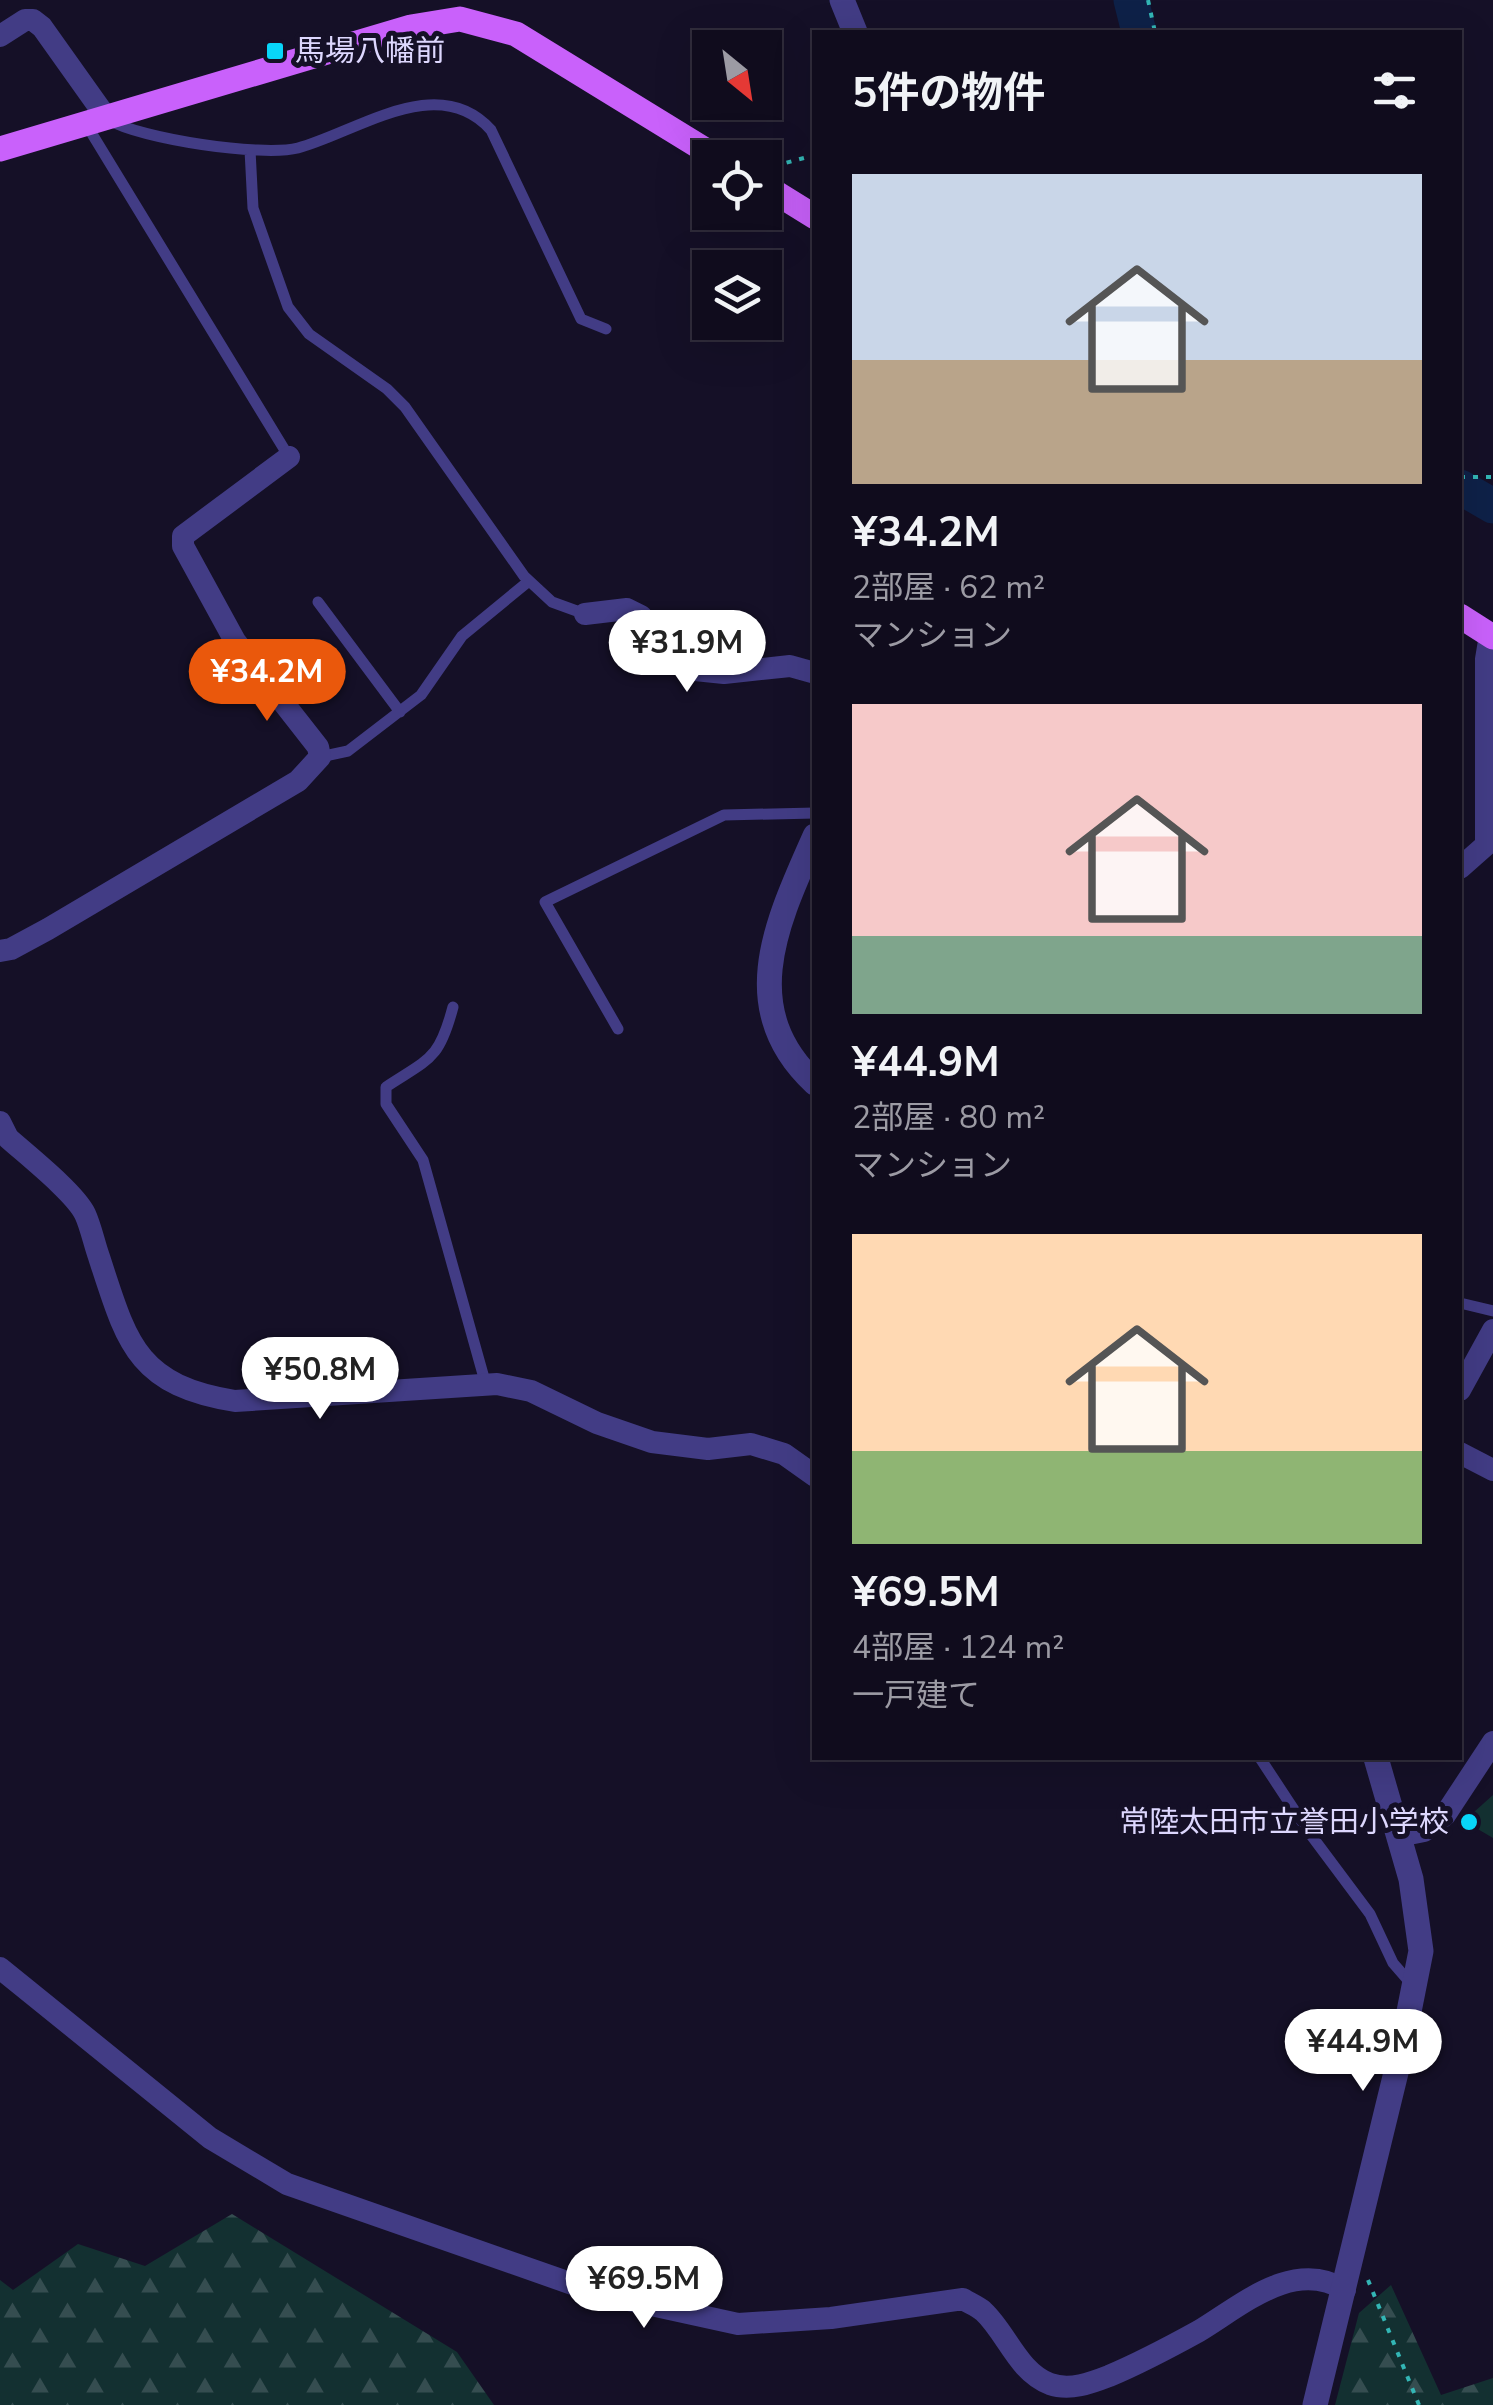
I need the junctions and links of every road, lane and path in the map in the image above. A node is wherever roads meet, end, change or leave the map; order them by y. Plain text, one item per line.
1 (842, 0) edge
2 (1148, 0) edge
3 (21, 10) edge
4 (854, 30) edge
5 (1155, 30) edge
6 (0, 36) edge
7 (96, 120) junction
8 (692, 142) edge
9 (0, 150) edge
10 (250, 150) junction
11 (812, 156) edge
12 (782, 162) edge
13 (782, 197) edge
14 (812, 216) edge
15 (606, 329) dead end
16 (288, 457) joint
17 (1462, 477) edge
18 (1493, 477) edge
19 (529, 581) junction
20 (318, 602) dead end
21 (585, 614) joint
22 (1462, 617) edge
23 (1492, 636) edge
24 (812, 672) edge
25 (400, 712) junction
26 (320, 757) junction
27 (812, 813) edge
28 (812, 843) edge
29 (1462, 866) edge
30 (0, 951) edge
31 (453, 1006) dead end
32 (618, 1028) dead end
33 (812, 1080) edge
34 (0, 1122) edge
35 (1462, 1303) edge
36 (1493, 1311) edge
37 (1493, 1330) edge
38 (486, 1385) junction
39 (1462, 1386) edge
40 (1462, 1454) edge
41 (1493, 1470) edge
42 (812, 1474) edge
43 (1493, 1742) edge
44 (1261, 1760) edge
45 (1377, 1760) edge
46 (1399, 1836) junction
47 (0, 1968) edge
48 (1415, 1989) junction
49 (1348, 2277) junction
50 (1315, 2405) edge
51 (1418, 2405) edge

1 - 4 street
2 - 5 path
3 - 6 street
3 - 7 street
7 - 8 main road
7 - 9 main road
7 - 10 lane
7 - 16 lane
10 - 15 lane
10 - 19 lane
11 - 12 path
13 - 14 main road
16 - 26 street
17 - 18 path
19 - 21 lane
19 - 25 lane
20 - 25 lane
21 - 24 street
22 - 23 main road
23 - 29 street
25 - 26 lane
26 - 30 street
27 - 32 lane
28 - 33 street
31 - 38 lane
34 - 38 street
35 - 36 lane
37 - 39 street
38 - 42 street
40 - 41 street
43 - 46 street
44 - 48 lane
45 - 46 street
46 - 48 street
47 - 49 street
48 - 49 street
49 - 50 street
49 - 51 path

